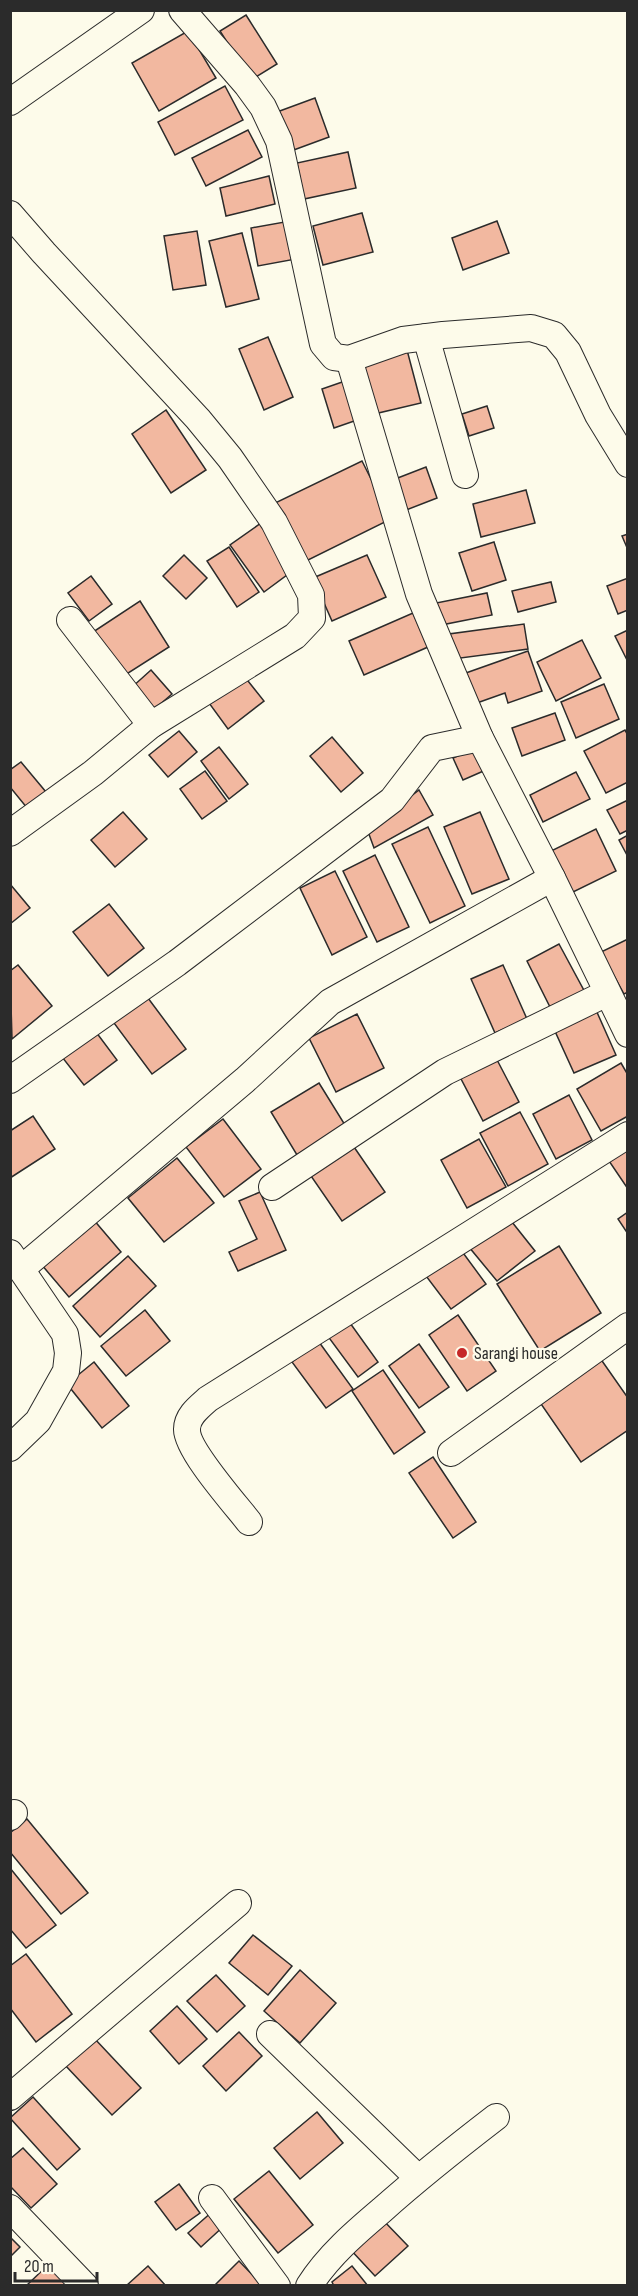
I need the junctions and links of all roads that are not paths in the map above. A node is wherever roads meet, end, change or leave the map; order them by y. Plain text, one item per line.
1 (141, 10) edge
2 (182, 10) edge
3 (10, 102) edge
4 (10, 214) edge
5 (426, 338) junction
6 (349, 358) junction
7 (627, 464) edge
8 (465, 475) dead end
9 (70, 620) dead end
10 (151, 725) junction
11 (480, 738) junction
12 (10, 833) edge
13 (552, 878) junction
14 (607, 993) junction
15 (627, 1034) edge
16 (10, 1080) edge
17 (627, 1135) edge
18 (272, 1187) dead end
19 (16, 1261) edge
20 (627, 1326) edge
21 (10, 1448) edge
22 (452, 1453) dead end
23 (249, 1522) dead end
24 (238, 1903) dead end
25 (270, 2034) dead end
26 (10, 2097) edge
27 (496, 2117) dead end
28 (418, 2178) junction
29 (212, 2198) dead end
30 (10, 2208) edge
31 (85, 2286) edge
32 (277, 2286) edge
33 (309, 2286) edge

1 - 3 street
2 - 6 street
4 - 10 street
5 - 6 street
5 - 7 street
5 - 8 street
6 - 11 street
9 - 10 street
10 - 12 street
11 - 13 street
11 - 16 street
13 - 14 street
13 - 19 street
14 - 15 street
14 - 18 street
17 - 23 street
19 - 21 street
20 - 22 street
24 - 26 street
25 - 28 street
27 - 28 street
28 - 33 street
29 - 32 street
30 - 31 street

